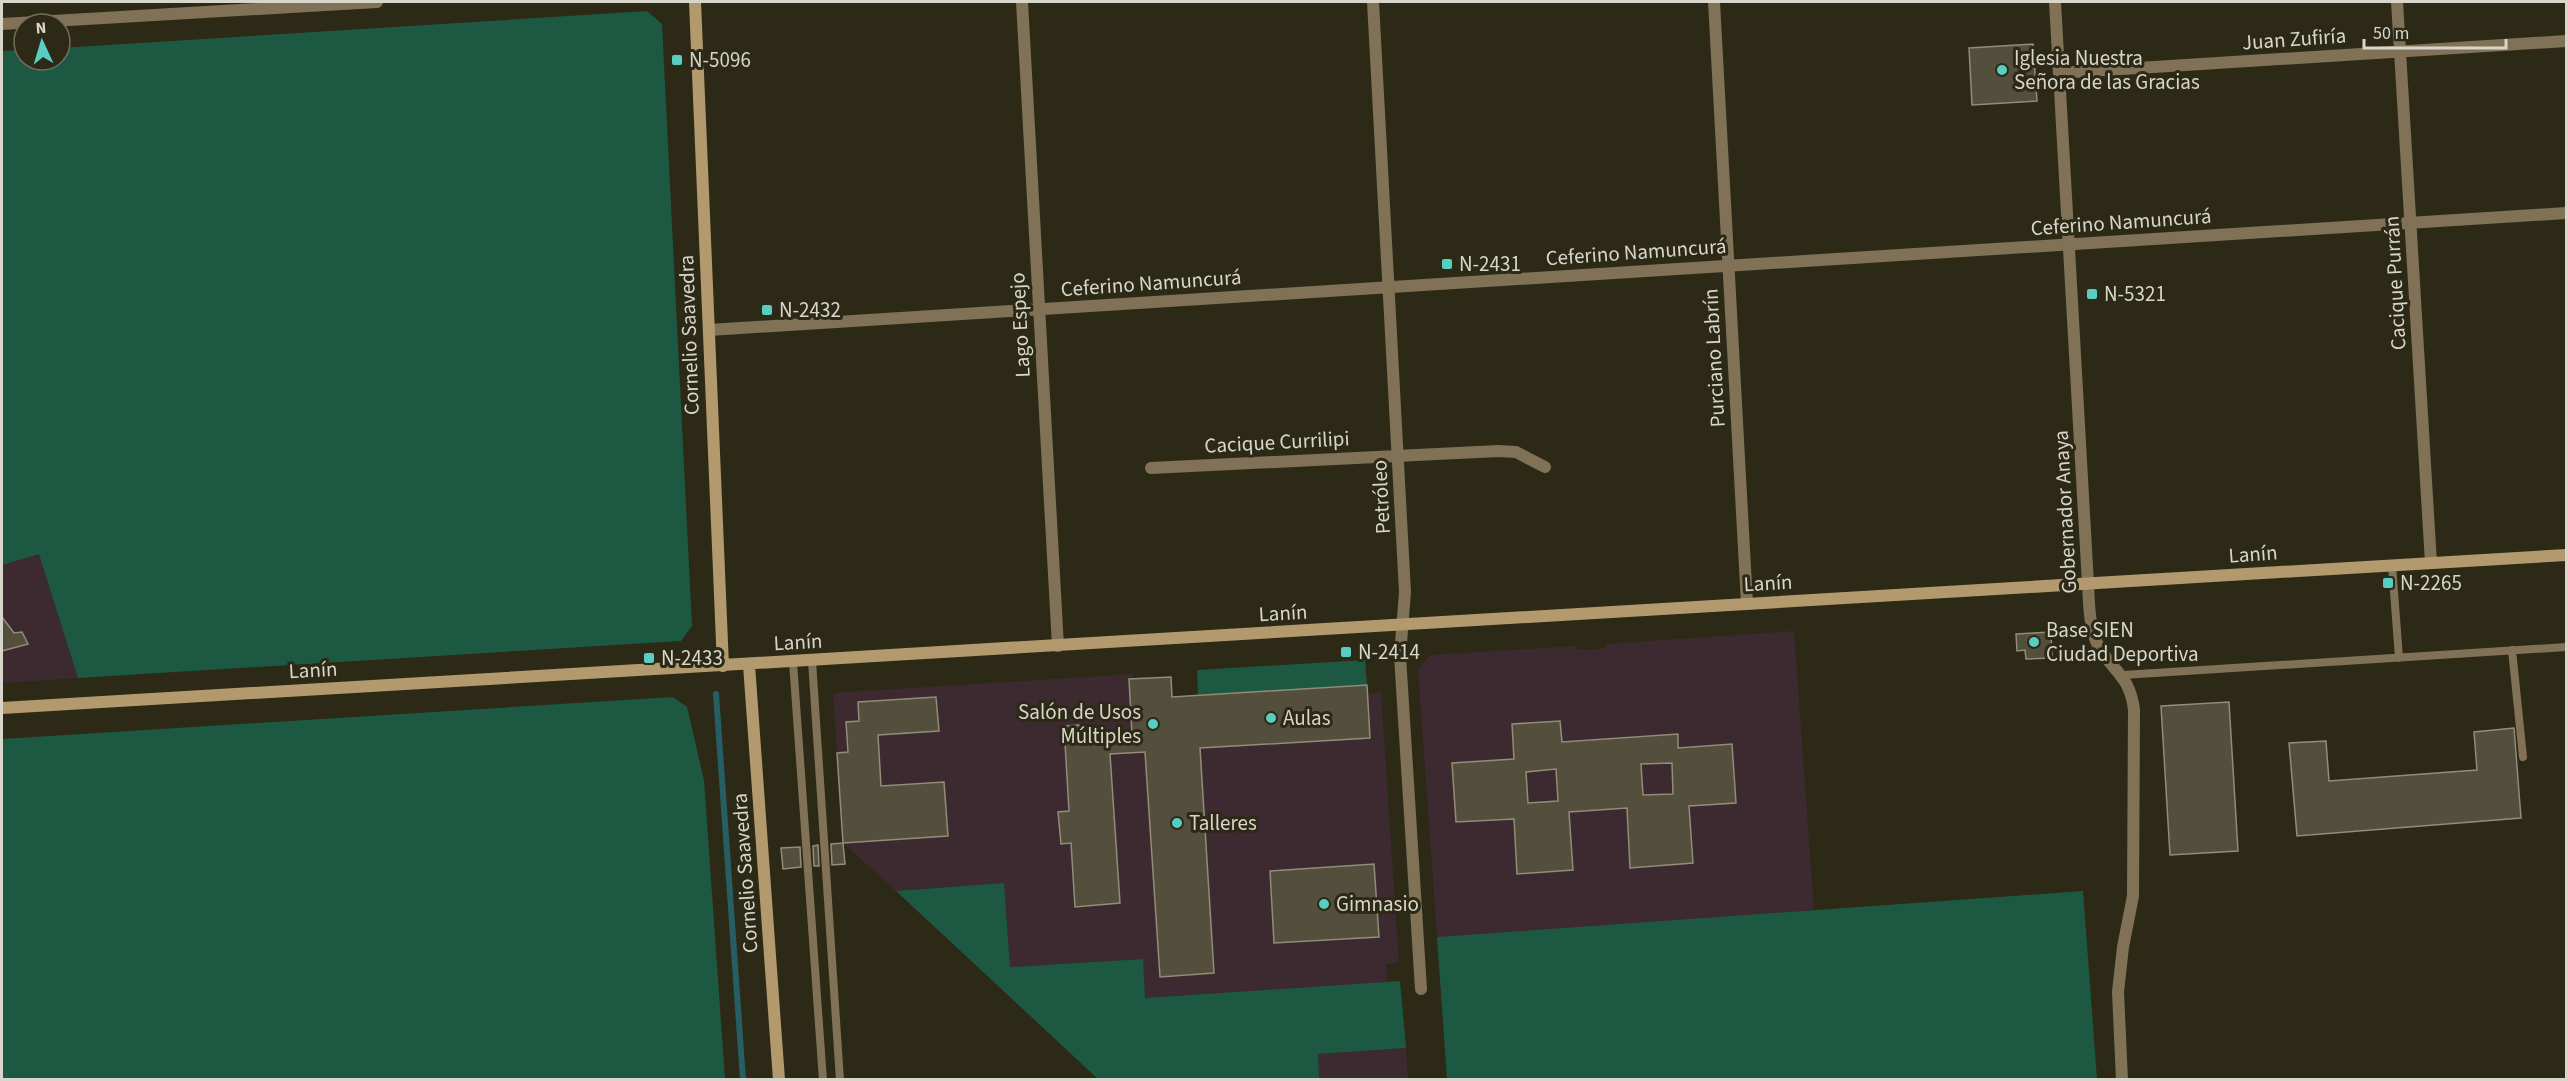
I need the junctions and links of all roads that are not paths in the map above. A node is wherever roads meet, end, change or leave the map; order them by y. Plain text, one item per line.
1 (377, 2) edge
2 (695, 2) edge
3 (1022, 2) edge
4 (1373, 2) edge
5 (1714, 2) edge
6 (2055, 2) edge
7 (2397, 2) edge
8 (2, 24) edge
9 (2566, 41) edge
10 (2400, 52) junction
11 (2059, 73) junction
12 (2566, 213) edge
13 (2411, 223) junction
14 (2069, 244) junction
15 (1729, 266) junction
16 (1389, 287) junction
17 (1039, 309) junction
18 (709, 330) junction
19 (1398, 456) junction
20 (1545, 467) dead end
21 (1151, 468) dead end
22 (2566, 555) edge
23 (2431, 563) junction
24 (2392, 565) junction
25 (2088, 584) junction
26 (1747, 604) junction
27 (1402, 625) junction
28 (1058, 646) junction
29 (2566, 647) edge
30 (2512, 650) junction
31 (2398, 658) junction
32 (812, 661) junction
33 (794, 662) junction
34 (749, 664) junction
35 (723, 666) junction
36 (2123, 675) junction
37 (2, 708) edge
38 (2523, 757) dead end
39 (1421, 989) dead end
40 (779, 1080) edge
41 (823, 1080) edge
42 (840, 1080) edge
43 (2122, 1080) edge

1 - 8 street
2 - 18 main road, Cornelio Saavedra
3 - 17 street, Lago Espejo
4 - 16 street, Petróleo
5 - 15 street, Purciano Labrín
6 - 11 street, Gobernador Anaya
7 - 10 street, Cacique Purrán
9 - 10 street, Juan Zufiría
10 - 11 street, Juan Zufiría
10 - 13 street, Cacique Purrán
11 - 14 street, Gobernador Anaya
12 - 13 street, Ceferino Namuncurá
13 - 14 street, Ceferino Namuncurá
13 - 23 street, Cacique Purrán
14 - 15 street, Ceferino Namuncurá
14 - 25 street, Gobernador Anaya
15 - 16 street, Ceferino Namuncurá
15 - 26 street, Purciano Labrín
16 - 17 street, Ceferino Namuncurá
16 - 19 street, Petróleo
17 - 18 street, Ceferino Namuncurá
17 - 28 street, Lago Espejo
18 - 35 main road, Cornelio Saavedra
19 - 20 street, Cacique Currilipi
19 - 21 street, Cacique Currilipi
19 - 27 street, Petróleo
22 - 23 main road, Lanín
23 - 24 main road, Lanín
24 - 25 main road, Lanín
24 - 31 lane
25 - 26 main road, Lanín
25 - 36 street, Gobernador Anaya
26 - 27 main road, Lanín
27 - 28 main road, Lanín
27 - 39 street, Petróleo
28 - 32 main road, Lanín
29 - 30 lane
30 - 31 lane
30 - 38 lane
31 - 36 lane
32 - 33 main road, Lanín
32 - 42 lane
33 - 34 main road, Lanín
33 - 41 lane
34 - 35 main road, Lanín
34 - 40 main road, Cornelio Saavedra
35 - 37 main road, Lanín
36 - 43 street, Gobernador Anaya

